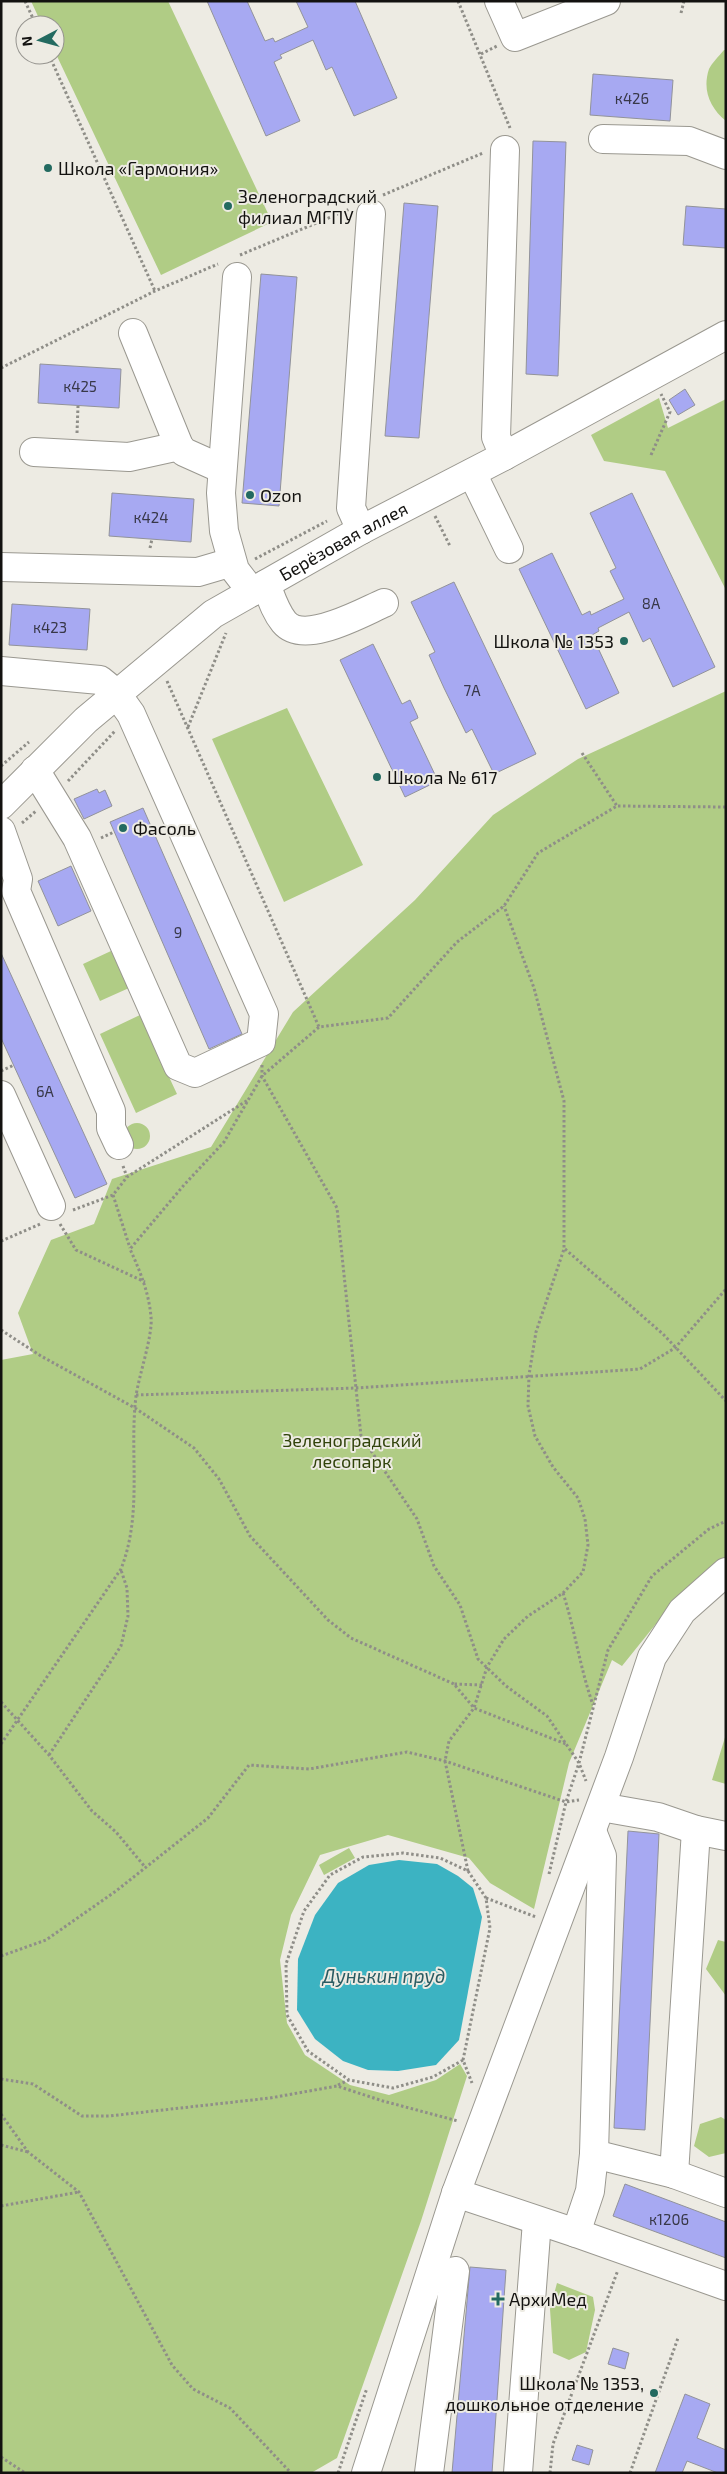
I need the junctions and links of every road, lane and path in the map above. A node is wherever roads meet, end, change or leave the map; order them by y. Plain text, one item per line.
1 (25, 1) edge
2 (458, 1) edge
3 (499, 1) edge
4 (606, 1) edge
5 (684, 1) edge
6 (681, 13) dead end
7 (31, 15) edge
8 (53, 65) edge
9 (603, 139) dead end
10 (501, 144) junction
11 (726, 156) edge
12 (368, 206) junction
13 (230, 266) junction
14 (155, 291) junction
15 (133, 333) dead end
16 (726, 335) edge
17 (1, 368) edge
18 (660, 392) dead end
19 (179, 446) junction
20 (34, 452) dead end
21 (652, 455) dead end
22 (504, 456) junction
23 (222, 469) junction
24 (472, 473) junction
25 (443, 512) dead end
26 (435, 516) junction
27 (426, 521) dead end
28 (362, 530) junction
29 (450, 546) dead end
30 (509, 549) dead end
31 (232, 562) junction
32 (1, 567) edge
33 (259, 588) junction
34 (384, 603) dead end
35 (221, 635) dead end
36 (1, 671) edge
37 (174, 675) dead end
38 (167, 681) junction
39 (160, 687) dead end
40 (123, 703) junction
41 (188, 727) junction
42 (582, 753) dead end
43 (35, 770) junction
44 (53, 796) junction
45 (1, 805) edge
46 (617, 806) junction
47 (726, 807) edge
48 (2, 835) edge
49 (8, 894) edge
50 (504, 906) junction
51 (319, 1027) junction
52 (261, 1042) junction
53 (14, 1065) dead end
54 (1, 1071) edge
55 (262, 1076) junction
56 (1, 1095) edge
57 (248, 1100) junction
58 (122, 1157) joint
59 (127, 1177) junction
60 (113, 1195) junction
61 (53, 1212) junction
62 (1, 1241) edge
63 (130, 1249) junction
64 (564, 1249) junction
65 (145, 1282) junction
66 (726, 1288) edge
67 (1, 1330) edge
68 (675, 1348) junction
69 (529, 1375) junction
70 (356, 1388) junction
71 (136, 1395) junction
72 (726, 1401) edge
73 (135, 1408) junction
74 (121, 1569) junction
75 (726, 1572) edge
76 (563, 1593) junction
77 (487, 1667) junction
78 (454, 1684) junction
79 (482, 1685) junction
80 (1, 1702) edge
81 (593, 1706) dead end
82 (474, 1708) junction
83 (20, 1720) junction
84 (1, 1744) edge
85 (567, 1745) junction
86 (49, 1755) junction
87 (445, 1761) junction
88 (595, 1812) junction
89 (696, 1830) junction
90 (726, 1836) edge
91 (145, 1867) junction
92 (468, 1872) junction
93 (486, 1898) junction
94 (539, 1918) dead end
95 (1, 1956) edge
96 (463, 2060) junction
97 (1, 2080) edge
98 (349, 2080) junction
99 (337, 2086) junction
100 (474, 2087) dead end
101 (1, 2114) edge
102 (458, 2121) dead end
103 (1, 2145) edge
104 (28, 2152) junction
105 (594, 2154) junction
106 (674, 2174) junction
107 (79, 2192) junction
108 (456, 2193) junction
109 (726, 2193) edge
110 (1, 2206) edge
111 (537, 2221) junction
112 (576, 2233) junction
113 (625, 2251) junction
114 (455, 2271) dead end
115 (726, 2286) edge
116 (678, 2338) dead end
117 (1, 2457) edge
118 (25, 2473) edge
119 (292, 2473) edge
120 (366, 2473) edge
121 (429, 2473) edge
122 (518, 2473) edge
123 (550, 2473) edge
124 (630, 2473) edge

1 - 7 path
2 - 10 path
3 - 4 street
5 - 6 path
8 - 14 path
9 - 11 street
10 - 12 path
10 - 22 street
12 - 13 path
12 - 28 street
13 - 14 path
13 - 23 street
14 - 17 path
15 - 19 street
16 - 22 street, Берёзовая аллея
18 - 21 path
19 - 20 street
19 - 23 street
22 - 24 street, Берёзовая аллея
23 - 31 street
24 - 28 street, Берёзовая аллея
24 - 30 street
25 - 26 path
26 - 27 path
26 - 29 path
28 - 33 street, Берёзовая аллея
31 - 32 street
31 - 33 street
33 - 34 street
33 - 40 street, Берёзовая аллея
35 - 41 path
36 - 40 street
37 - 38 path
38 - 39 path
38 - 41 path
40 - 43 street, Берёзовая аллея
40 - 44 path
40 - 52 street
41 - 51 path
42 - 46 path
43 - 44 street
43 - 45 street, Берёзовая аллея
44 - 48 path
44 - 52 street
46 - 47 path
46 - 50 path
48 - 49 street
49 - 58 street
50 - 51 path
50 - 64 path
51 - 55 path
52 - 55 path
53 - 54 path
55 - 57 path
55 - 70 path
56 - 61 street
57 - 59 path
57 - 63 path
58 - 59 path
59 - 60 path
60 - 61 path
60 - 63 path
61 - 62 path
61 - 65 path
63 - 65 path
64 - 68 path
64 - 69 path
65 - 71 path
66 - 68 path
67 - 73 path
68 - 69 path
68 - 72 path
69 - 70 path
69 - 76 path
70 - 71 path
70 - 77 path
71 - 73 path
73 - 74 path
73 - 78 path
74 - 83 path
74 - 86 path
75 - 88 street
76 - 77 path
76 - 81 path
77 - 79 path
77 - 85 path
78 - 79 path
78 - 82 path
79 - 82 path
80 - 83 path
82 - 85 path
82 - 87 path
83 - 84 path
83 - 86 path
85 - 88 path
86 - 91 path
87 - 88 path
87 - 91 path
87 - 92 path
88 - 89 street
88 - 105 street
88 - 108 street
89 - 90 street
89 - 106 street
91 - 95 path
92 - 93 path
92 - 98 path
93 - 94 path
93 - 96 path
96 - 98 path
96 - 100 path
97 - 99 path
98 - 99 path
99 - 102 path
101 - 104 path
103 - 104 path
104 - 107 path
105 - 106 street
105 - 112 street
106 - 109 street
107 - 110 path
107 - 119 path
108 - 111 street
108 - 120 street
111 - 112 street
111 - 122 street
112 - 113 street
113 - 115 street
113 - 123 path
114 - 121 street
116 - 124 path
117 - 118 path

